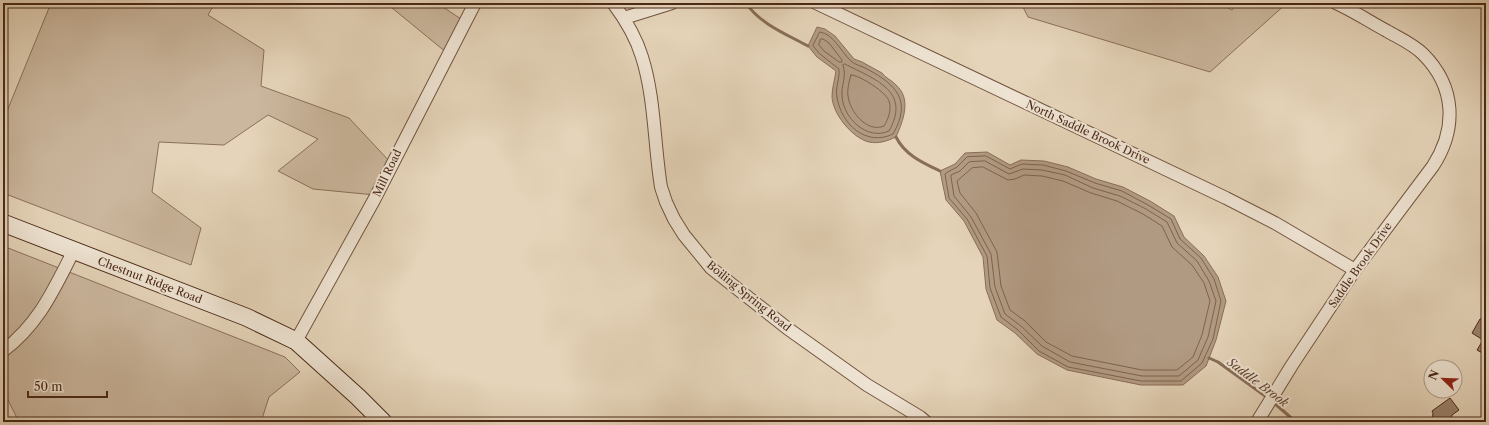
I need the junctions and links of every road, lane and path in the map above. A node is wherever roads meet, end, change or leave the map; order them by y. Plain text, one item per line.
1 (475, 3) edge
2 (613, 3) edge
3 (672, 3) edge
4 (816, 3) edge
5 (1336, 3) edge
6 (624, 18) junction
7 (3, 223) edge
8 (74, 250) junction
9 (1355, 270) junction
10 (296, 341) junction
11 (3, 351) edge
12 (1260, 417) edge
13 (383, 422) edge
14 (926, 422) edge

1 - 10 street, Mill Road
2 - 6 street, Boiling Spring Road
3 - 6 street
4 - 9 street, North Saddle Brook Drive
5 - 9 street, Saddle Brook Drive
6 - 14 street, Boiling Spring Road
7 - 8 main road, Chestnut Ridge Road
8 - 10 main road, Chestnut Ridge Road
8 - 11 street
9 - 12 street, Saddle Brook Drive
10 - 13 main road, Chestnut Ridge Road

